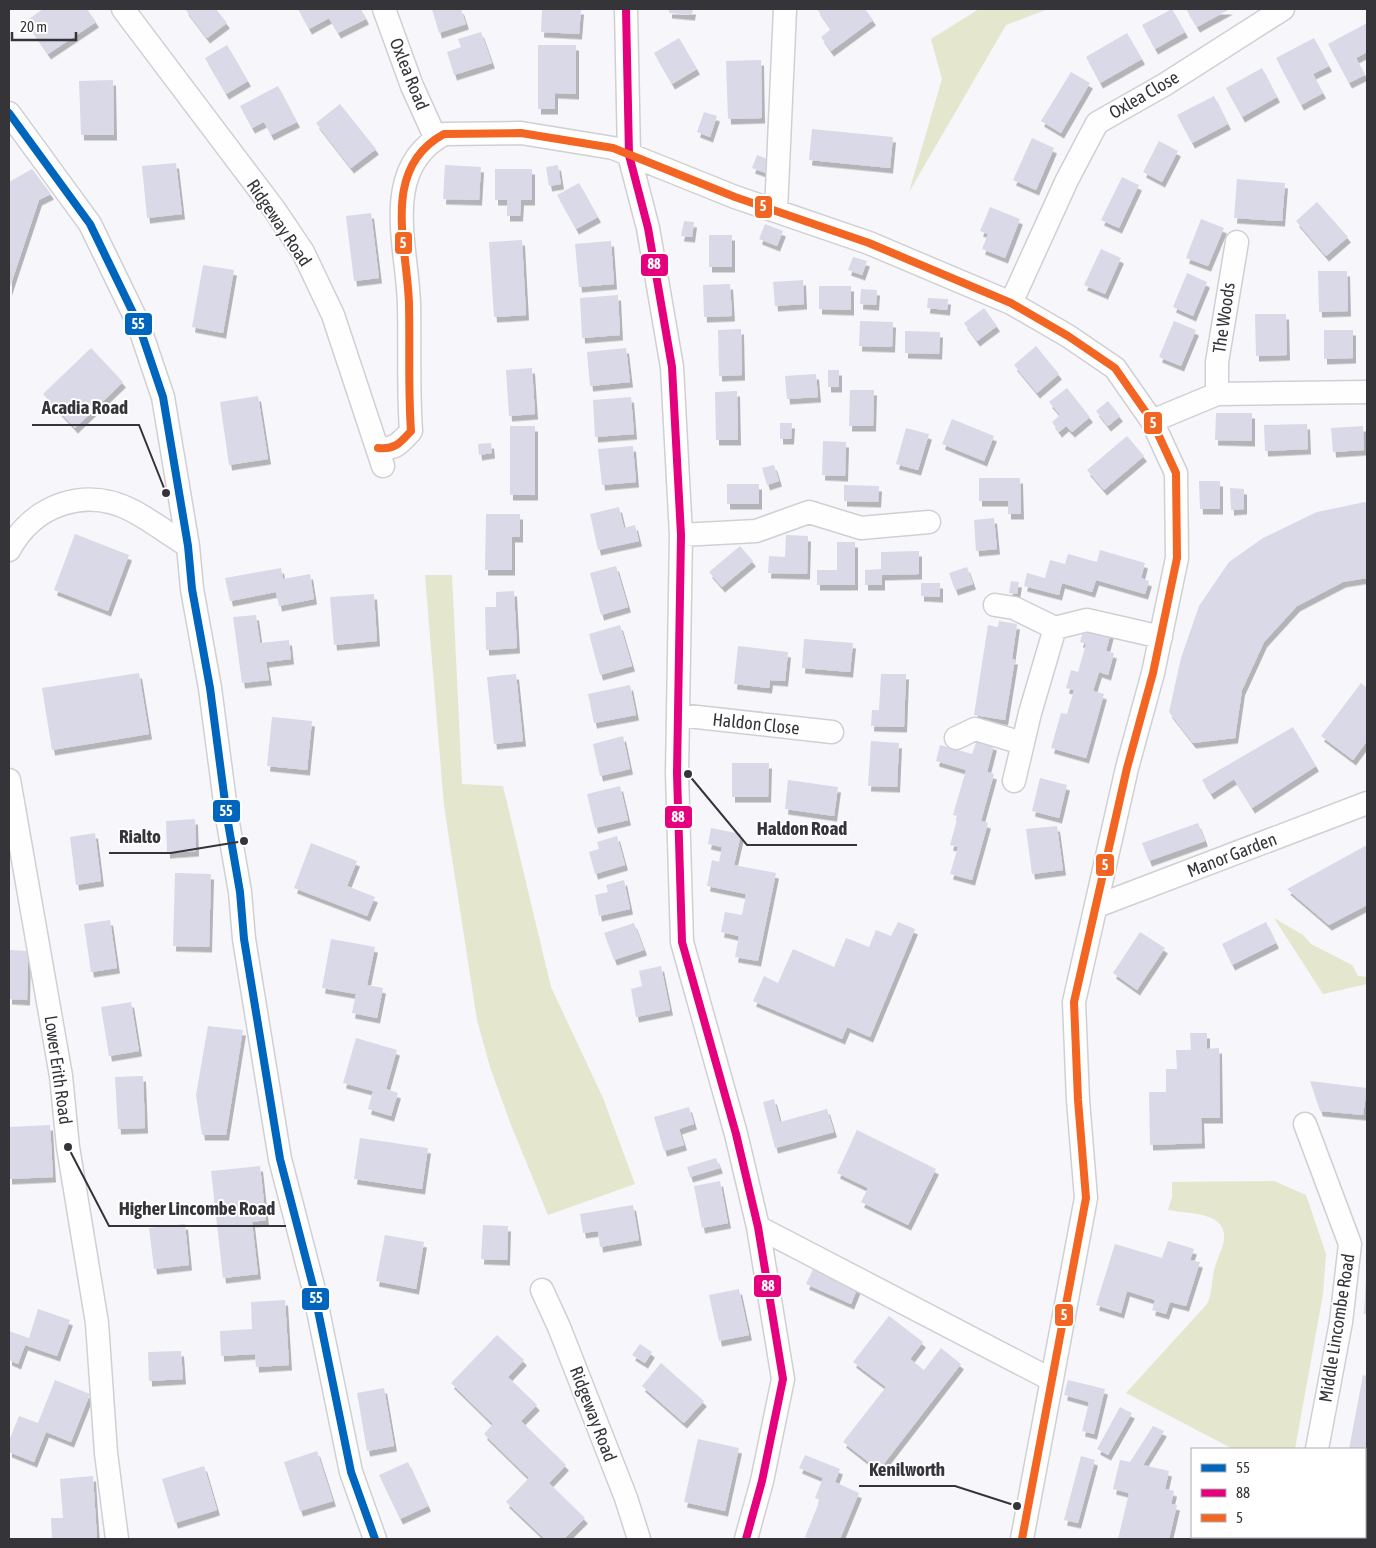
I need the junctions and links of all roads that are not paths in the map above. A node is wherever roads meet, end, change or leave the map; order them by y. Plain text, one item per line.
1 (123, 9) edge
2 (384, 9) edge
3 (626, 9) edge
4 (785, 9) edge
5 (1283, 9) edge
6 (9, 113) edge
7 (436, 138) junction
8 (629, 155) junction
9 (776, 211) junction
10 (1237, 242) dead end
11 (1012, 303) junction
12 (1367, 392) edge
13 (1216, 394) junction
14 (1152, 421) junction
15 (929, 522) dead end
16 (682, 535) junction
17 (188, 546) junction
18 (9, 550) edge
19 (995, 605) dead end
20 (1055, 628) junction
21 (1161, 637) junction
22 (679, 715) junction
23 (832, 732) dead end
24 (956, 738) dead end
25 (1022, 743) junction
26 (9, 780) edge
27 (1014, 781) dead end
28 (1367, 803) edge
29 (1097, 906) junction
30 (1305, 1124) dead end
31 (758, 1227) junction
32 (542, 1290) dead end
33 (1052, 1380) junction
34 (1317, 1448) edge
35 (117, 1539) edge
36 (375, 1539) edge
37 (639, 1539) edge
38 (746, 1539) edge
39 (1022, 1539) edge

1 - 7 street, Ridgeway Road
2 - 7 street, Oxlea Road
3 - 8 street
4 - 9 street
5 - 11 street, Oxlea Close
6 - 17 street
7 - 8 street
8 - 9 street
8 - 16 street
9 - 11 street
10 - 13 street, The Woods
11 - 14 street
12 - 13 street
13 - 14 street
14 - 21 street
15 - 16 street
16 - 22 street
17 - 18 street
17 - 36 street
19 - 20 street
20 - 21 street
20 - 25 street
21 - 29 street
22 - 23 street, Haldon Close
22 - 31 street
24 - 25 street
25 - 27 street
26 - 35 street, Lower Erith Road
28 - 29 street, Manor Garden
29 - 33 street
30 - 34 street, Middle Lincombe Road
31 - 33 street
31 - 38 street
32 - 37 street, Ridgeway Road
33 - 39 street

